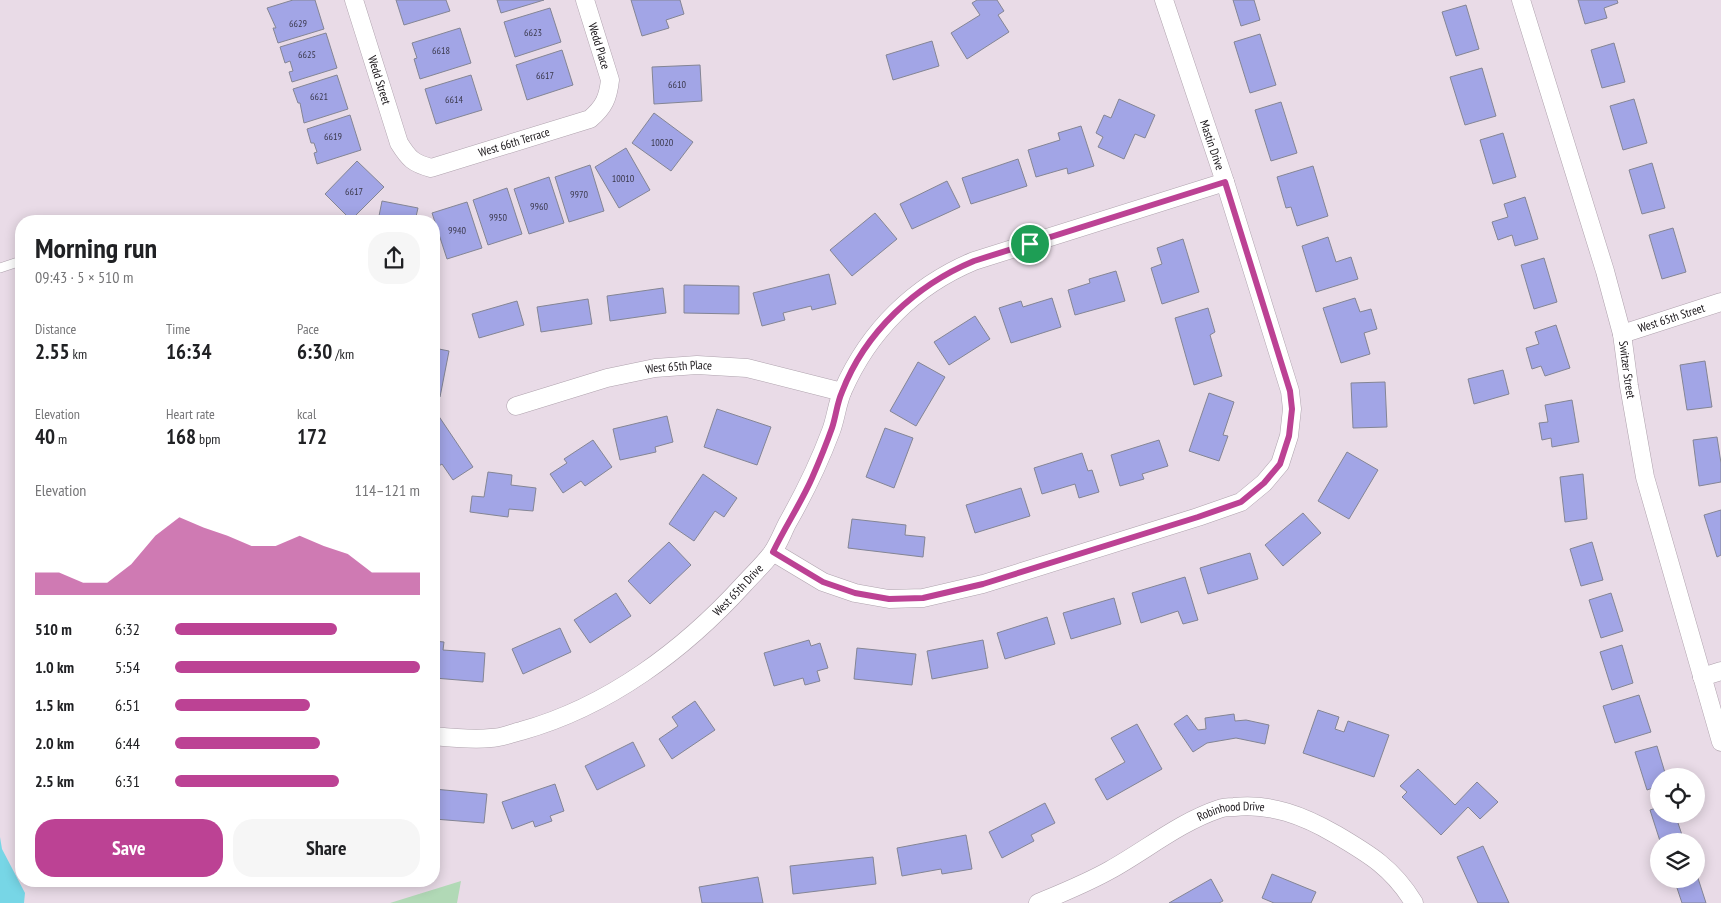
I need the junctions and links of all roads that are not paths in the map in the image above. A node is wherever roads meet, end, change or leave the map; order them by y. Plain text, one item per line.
1 (354, 0) edge
2 (585, 0) edge
3 (1164, 0) edge
4 (1521, 0) edge
5 (608, 93) joint
6 (409, 158) joint
7 (1225, 182) junction
8 (15, 263) edge
9 (0, 268) edge
10 (1721, 302) edge
11 (1622, 334) junction
12 (842, 392) junction
13 (516, 406) dead end
14 (773, 552) junction
15 (1721, 671) edge
16 (1702, 677) junction
17 (440, 737) edge
18 (1721, 742) edge
19 (1038, 903) edge
20 (1414, 903) edge

1 - 6 street, Wedd Street
2 - 5 street, Wedd Place
3 - 7 street, Mastin Drive
4 - 11 street, Switzer Street
5 - 6 street, West 66th Terrace
7 - 12 street, West 65th Drive
7 - 14 street, Mastin Drive
8 - 9 lane
10 - 11 street, West 65th Street
11 - 16 street, Switzer Street
12 - 13 street, West 65th Place
12 - 14 street, West 65th Drive
14 - 17 street, West 65th Drive
15 - 16 street
16 - 18 street, Switzer Street
19 - 20 street, Robinhood Drive

